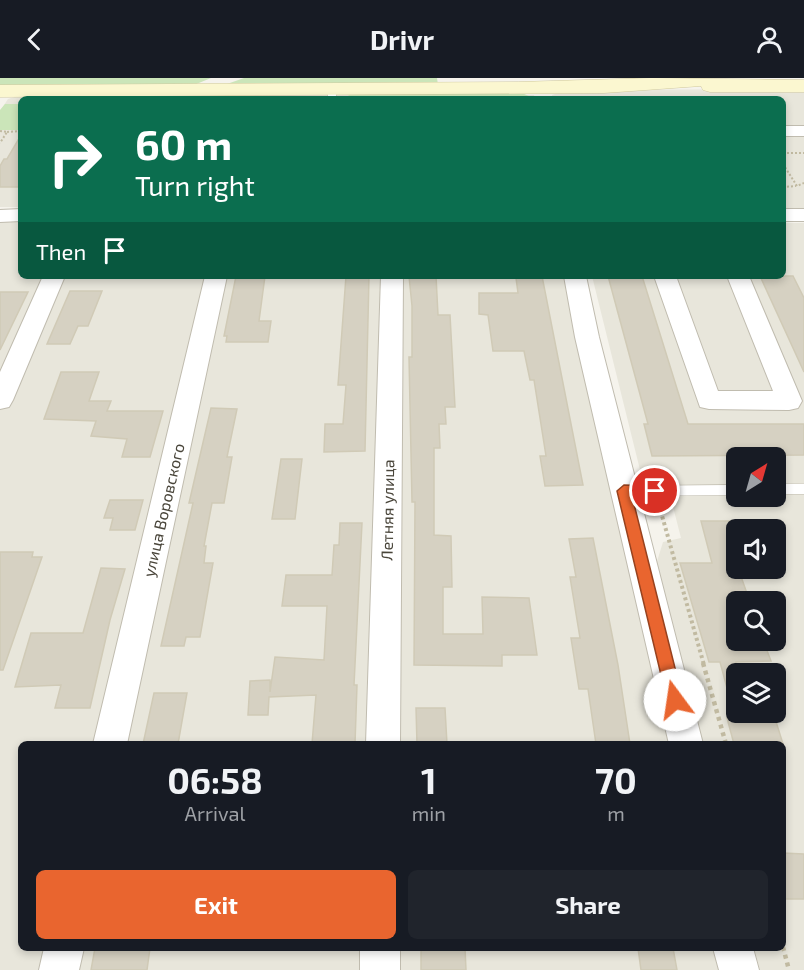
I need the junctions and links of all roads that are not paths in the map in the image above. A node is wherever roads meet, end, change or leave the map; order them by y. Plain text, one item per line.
1 (231, 78) edge
2 (732, 78) edge
3 (631, 85) junction
4 (804, 86) edge
5 (184, 91) junction
6 (0, 92) edge
7 (545, 93) edge
8 (332, 94) edge
9 (786, 131) edge
10 (804, 131) edge
11 (18, 215) edge
12 (786, 215) edge
13 (804, 215) edge
14 (0, 216) edge
15 (53, 279) edge
16 (215, 279) edge
17 (392, 279) edge
18 (576, 279) edge
19 (666, 279) edge
20 (739, 279) edge
21 (0, 400) edge
22 (786, 489) edge
23 (804, 489) edge
24 (726, 490) edge
25 (624, 491) junction
26 (111, 741) edge
27 (383, 741) edge
28 (685, 741) edge
29 (63, 951) edge
30 (380, 951) edge
31 (734, 951) edge
32 (59, 970) edge
33 (380, 970) edge
34 (739, 970) edge

1 - 5 main road
2 - 3 main road
3 - 4 main road
3 - 7 main road
5 - 6 main road
5 - 8 main road
7 - 8 main road
9 - 10 street
11 - 14 street
12 - 13 street
15 - 21 street
16 - 26 street, улица Воровского
17 - 27 street, Летняя улица
18 - 25 street
19 - 20 street
22 - 23 lane
24 - 25 lane
25 - 28 street
29 - 32 street
30 - 33 street
31 - 34 street

